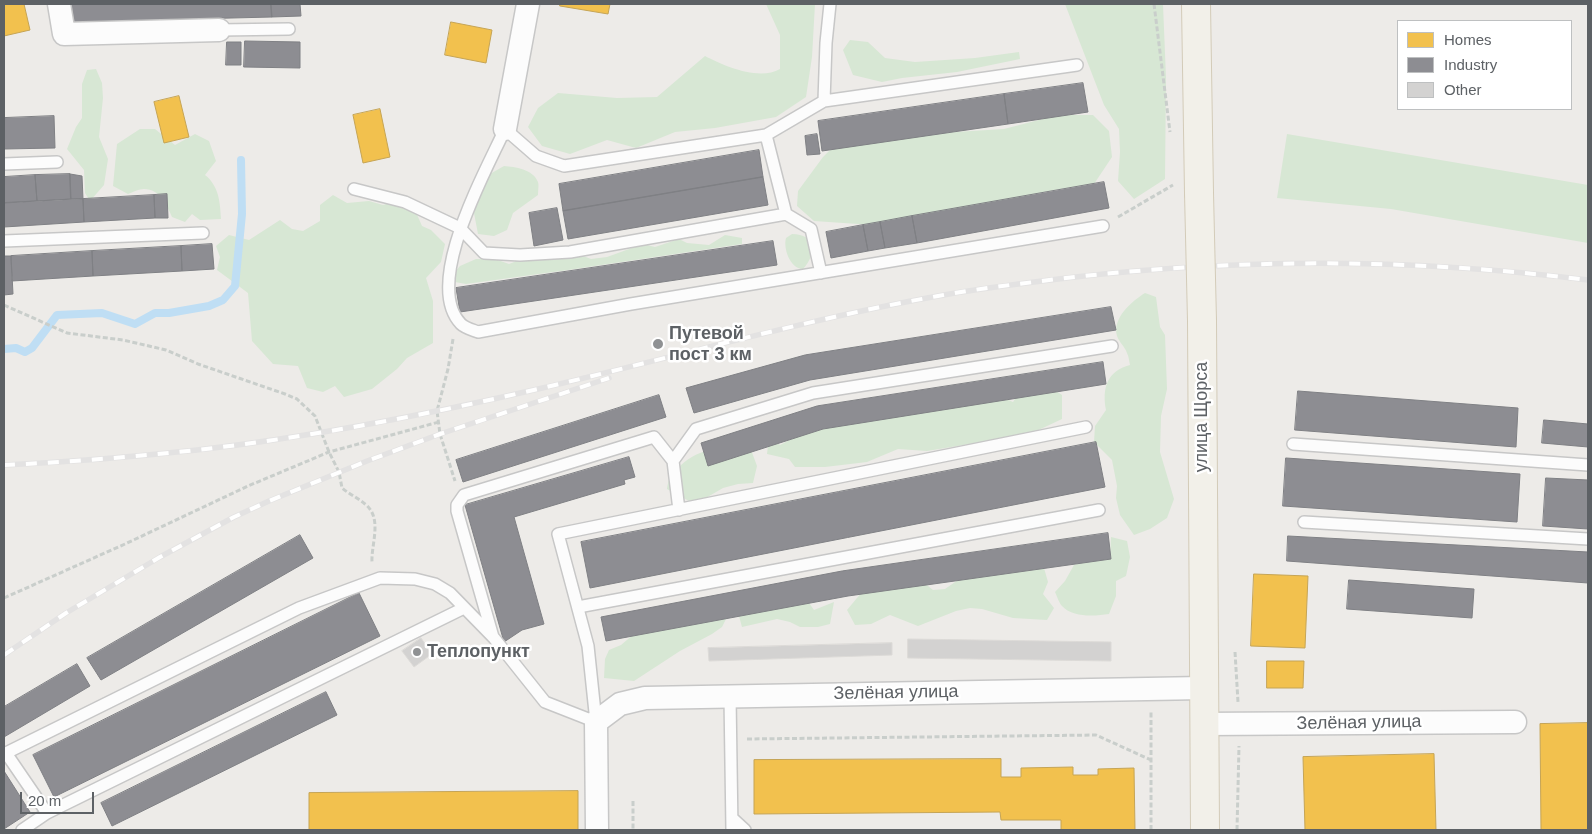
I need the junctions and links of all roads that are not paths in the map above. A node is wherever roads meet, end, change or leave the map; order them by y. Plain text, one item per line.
1 (59, 4) edge
2 (528, 4) edge
3 (830, 4) edge
4 (1196, 4) edge
5 (289, 29) dead end
6 (219, 30) joint
7 (1077, 65) dead end
8 (824, 101) junction
9 (505, 129) junction
10 (766, 134) junction
11 (57, 162) dead end
12 (4, 164) edge
13 (354, 189) dead end
14 (786, 214) junction
15 (1103, 226) dead end
16 (460, 228) junction
17 (203, 233) dead end
18 (4, 241) edge
19 (821, 273) junction
20 (1112, 346) dead end
21 (1086, 427) dead end
22 (1293, 444) dead end
23 (673, 461) junction
24 (1588, 465) edge
25 (680, 510) junction
26 (1099, 510) dead end
27 (1304, 522) dead end
28 (1588, 539) edge
29 (578, 607) junction
30 (464, 608) junction
31 (494, 638) junction
32 (1203, 688) junction
33 (730, 696) junction
34 (596, 722) junction
35 (1515, 722) dead end
36 (1204, 724) junction
37 (5, 754) edge
38 (47, 813) junction
39 (732, 818) junction
40 (22, 830) edge
41 (597, 830) edge
42 (732, 830) edge
43 (745, 830) edge
44 (1206, 830) edge

1 - 6 street
2 - 9 street
3 - 8 lane
4 - 32 main road, улица Щорса, bridge
5 - 6 lane
7 - 8 lane
8 - 10 lane
9 - 10 lane
9 - 16 lane
10 - 14 lane
11 - 12 lane
13 - 16 lane
14 - 16 lane
14 - 19 lane
15 - 19 lane
16 - 19 lane
17 - 18 lane
20 - 23 lane
21 - 25 lane
22 - 24 lane
23 - 25 lane
23 - 31 lane
25 - 29 lane
26 - 29 lane
27 - 28 lane
29 - 34 lane
30 - 31 lane
30 - 37 lane
30 - 38 lane
31 - 34 lane
32 - 33 street, Зелёная улица
32 - 36 main road, улица Щорса
33 - 34 street, Зелёная улица
33 - 39 lane
34 - 41 street
35 - 36 street, Зелёная улица
36 - 44 main road, улица Щорса
37 - 38 lane
38 - 40 lane
39 - 42 lane
39 - 43 lane

